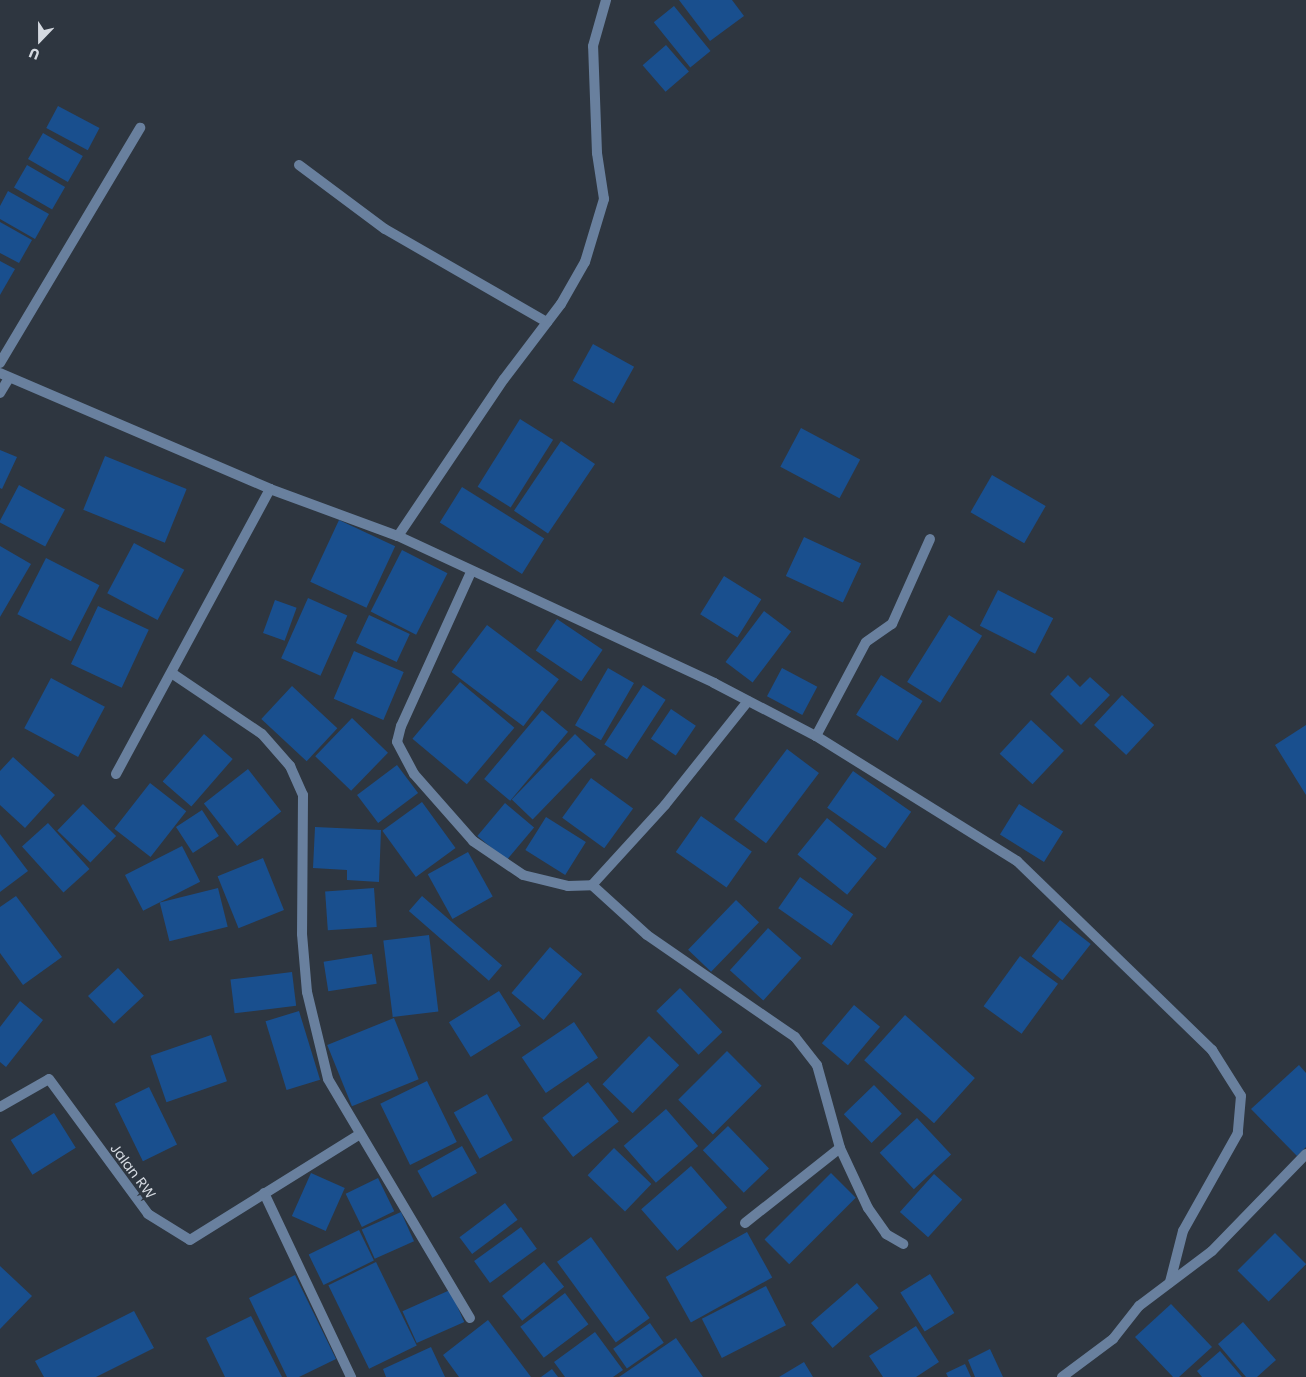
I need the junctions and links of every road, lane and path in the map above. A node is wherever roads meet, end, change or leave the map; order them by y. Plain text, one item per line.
1 (606, 0) edge
2 (140, 128) dead end
3 (299, 165) dead end
4 (547, 322) junction
5 (0, 363) edge
6 (4, 376) edge
7 (0, 393) edge
8 (270, 489) junction
9 (398, 536) junction
10 (930, 539) dead end
11 (471, 572) junction
12 (173, 674) junction
13 (748, 701) junction
14 (816, 736) junction
15 (116, 774) dead end
16 (592, 885) junction
17 (0, 1106) edge
18 (359, 1134) junction
19 (840, 1148) junction
20 (1306, 1154) edge
21 (264, 1193) junction
22 (745, 1223) dead end
23 (903, 1244) dead end
24 (1170, 1282) junction
25 (470, 1318) dead end
26 (1067, 1375) edge
27 (351, 1377) edge

1 - 4 street
2 - 5 street
3 - 4 street
4 - 9 street
6 - 7 street
6 - 8 street
8 - 9 street
8 - 12 street
9 - 11 street
10 - 14 street
11 - 13 street
11 - 16 street
12 - 15 street
12 - 18 street
13 - 14 street
13 - 16 street
14 - 24 street
16 - 19 street
17 - 21 street, Jalan RW
18 - 21 street, Jalan RW
18 - 25 street
19 - 22 street
19 - 23 street
20 - 24 street
21 - 27 street
24 - 26 street

